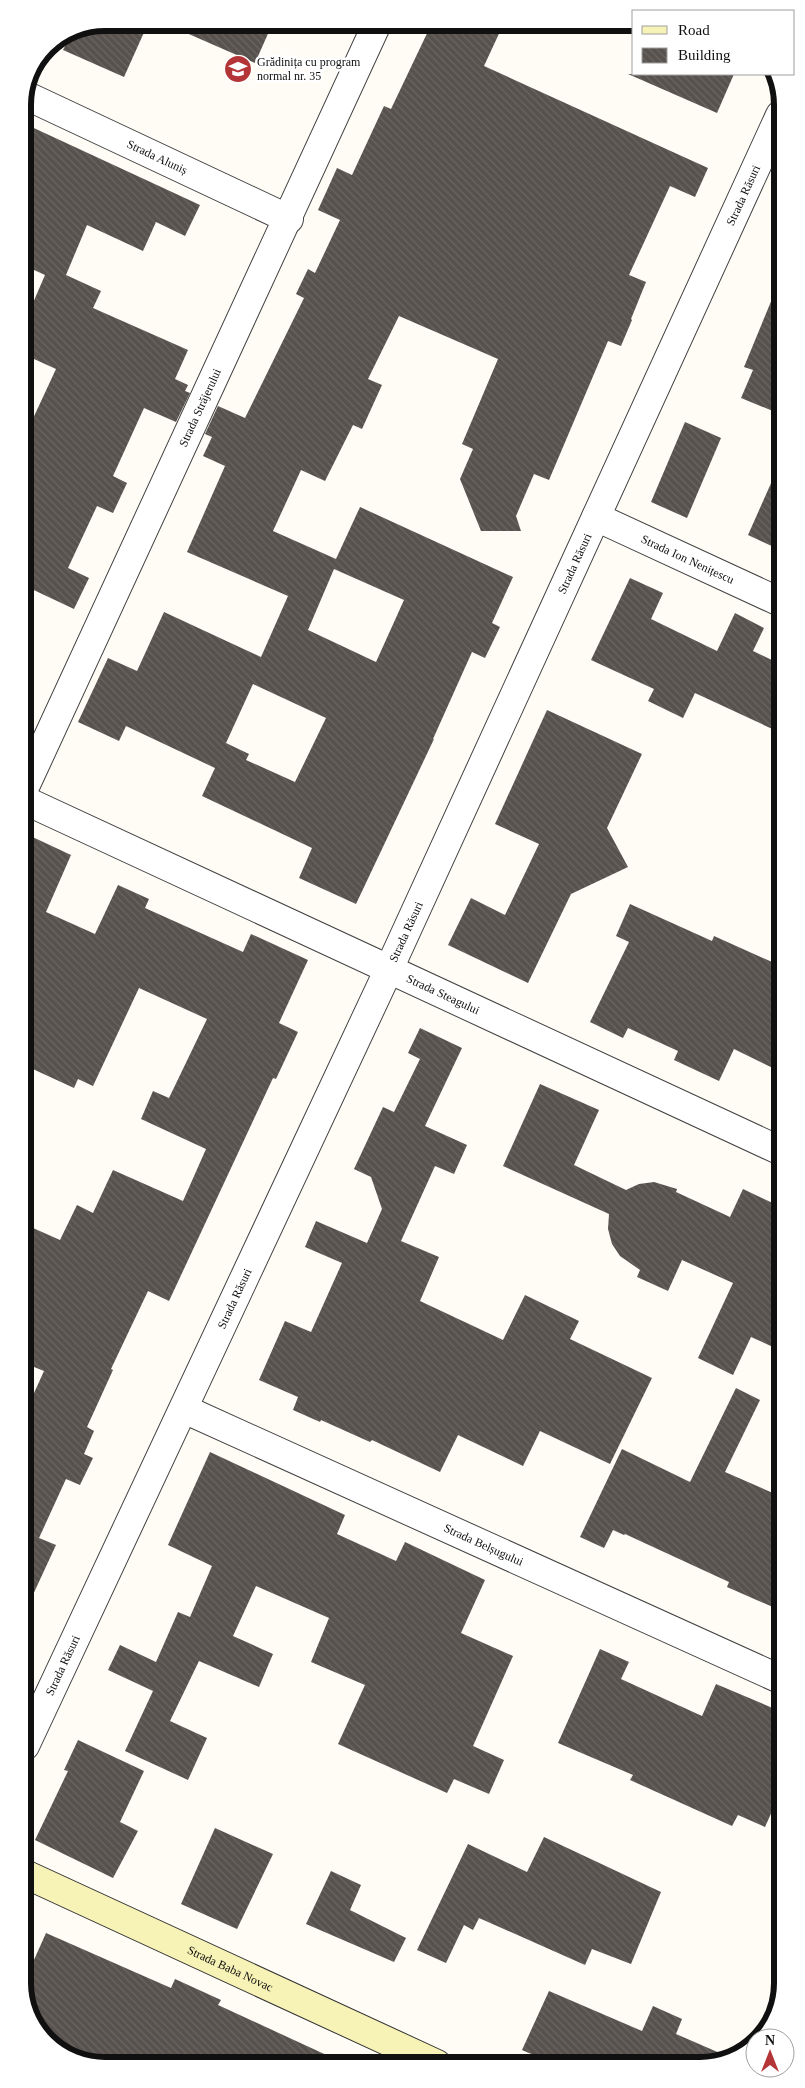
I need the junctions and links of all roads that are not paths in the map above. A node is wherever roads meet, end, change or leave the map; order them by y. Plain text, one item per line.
1 (374, 31) edge
2 (32, 98) edge
3 (774, 128) edge
4 (289, 219) junction
5 (596, 517) junction
6 (774, 599) edge
7 (31, 774) edge
8 (31, 803) edge
9 (390, 969) junction
10 (774, 1148) edge
11 (184, 1409) junction
12 (774, 1676) edge
13 (31, 1733) edge
14 (31, 1877) edge
15 (422, 2057) edge

1 - 4 street, Strada Străjerului
2 - 4 street, Strada Aluniș
3 - 5 street, Strada Răsuri
4 - 7 street, Strada Străjerului
5 - 6 street, Strada Ion Nenițescu
5 - 9 street, Strada Răsuri
8 - 9 street, Strada Steagului
9 - 10 street, Strada Steagului
9 - 11 street, Strada Răsuri
11 - 12 street, Strada Belșugului
11 - 13 street, Strada Răsuri
14 - 15 main road, Strada Baba Novac

